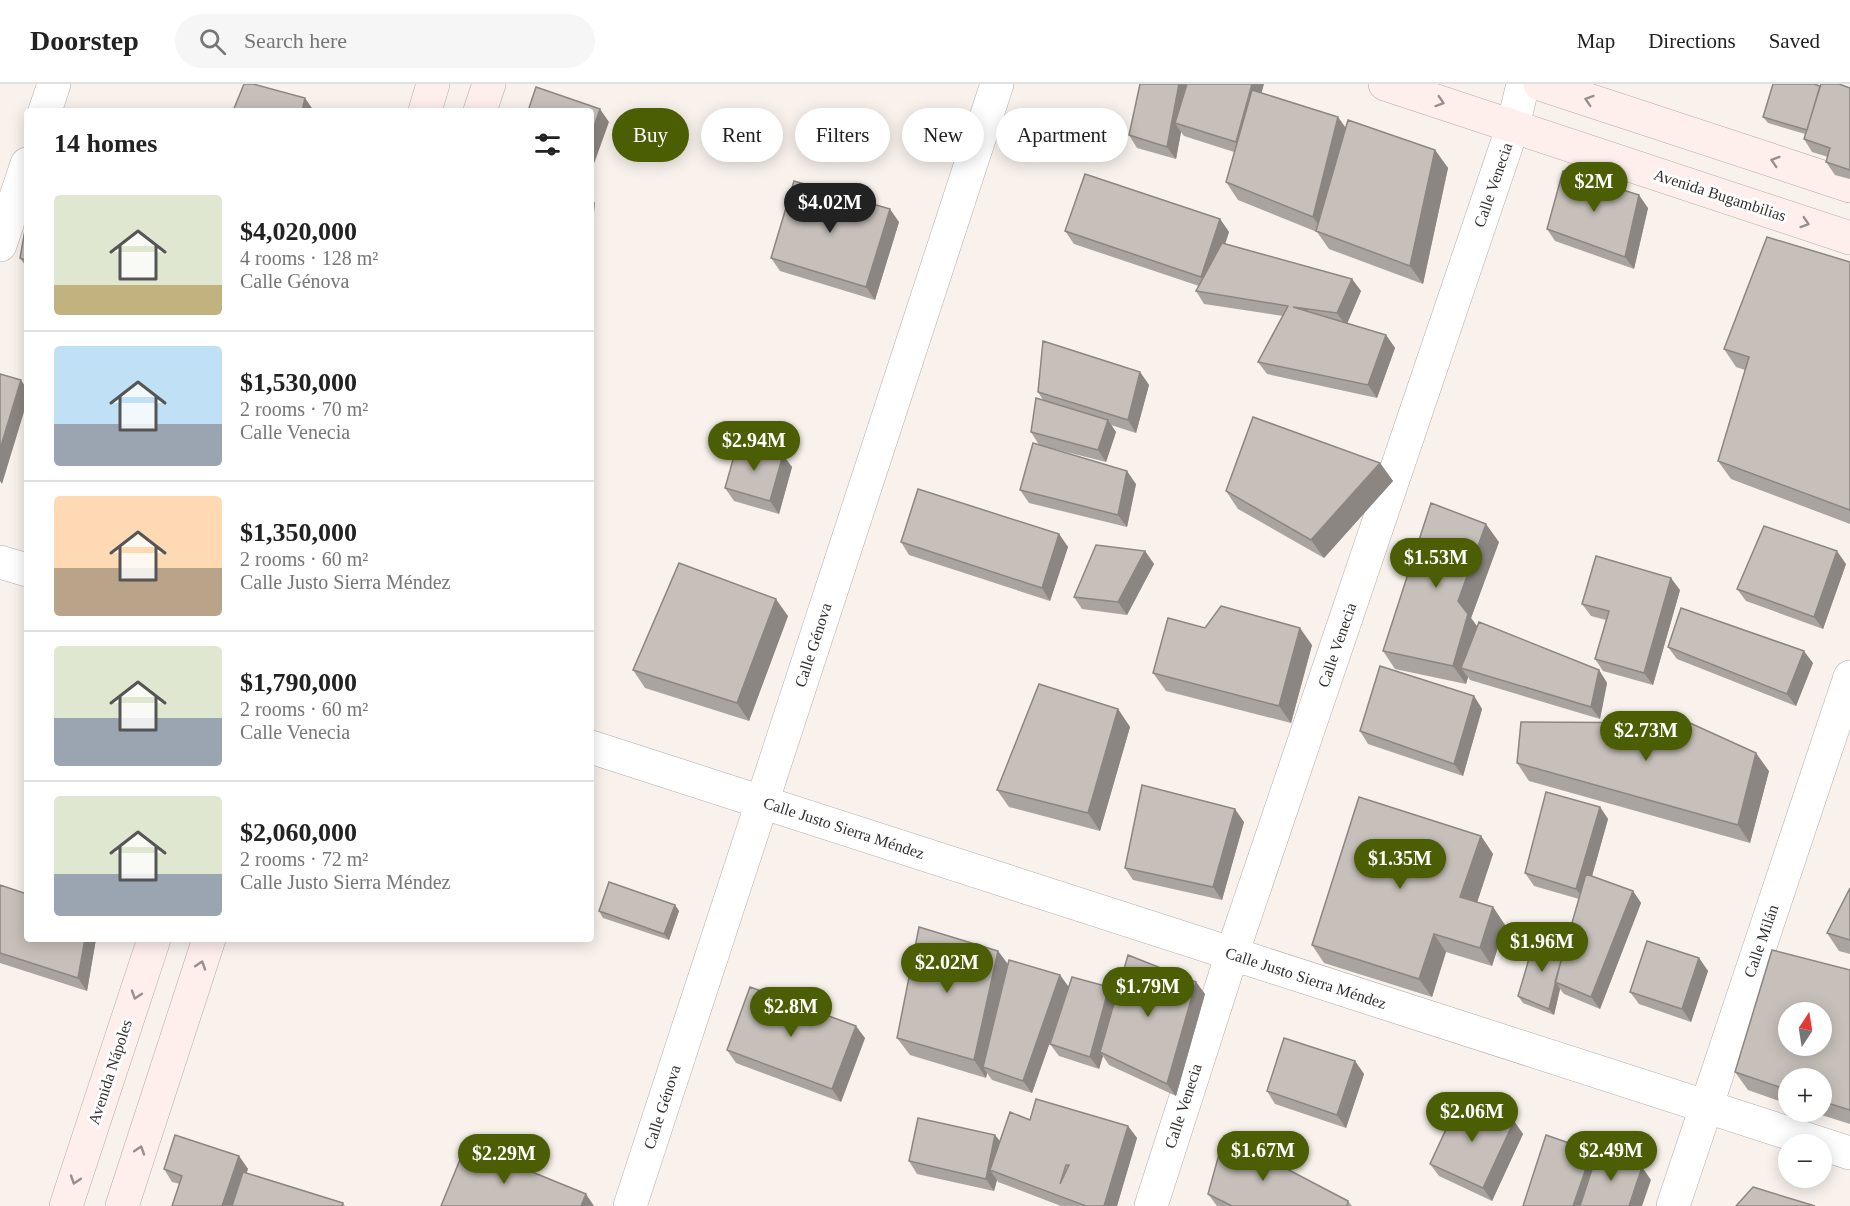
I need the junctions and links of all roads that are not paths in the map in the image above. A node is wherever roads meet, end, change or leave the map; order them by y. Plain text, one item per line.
1 (54, 84) edge
2 (434, 84) edge
3 (489, 84) edge
4 (997, 84) edge
5 (1385, 84) edge
6 (1524, 84) edge
7 (1540, 84) edge
8 (46, 108) edge
9 (426, 108) edge
10 (481, 108) edge
11 (1513, 126) junction
12 (24, 173) edge
13 (1850, 186) edge
14 (1850, 238) edge
15 (0, 245) edge
16 (0, 562) edge
17 (24, 569) edge
18 (1850, 677) edge
19 (594, 748) edge
20 (761, 801) junction
21 (153, 942) edge
22 (208, 942) edge
23 (1232, 954) junction
24 (1706, 1106) junction
25 (1850, 1153) edge
26 (66, 1206) edge
27 (122, 1206) edge
28 (630, 1206) edge
29 (1150, 1206) edge
30 (1673, 1206) edge

1 - 8 street
2 - 9 main road
3 - 10 main road
4 - 20 street, Calle Génova
5 -> 11 main road, Avenida Bugambilias
6 - 11 street, Calle Venecia
13 -> 7 main road
11 -> 14 main road, Avenida Bugambilias
11 - 23 street, Calle Venecia
12 - 15 street
16 - 17 street
18 - 24 street, Calle Milán
19 - 20 street, Calle Justo Sierra Méndez
20 - 23 street, Calle Justo Sierra Méndez
20 - 28 street, Calle Génova
21 -> 26 main road, Avenida Nápoles
27 -> 22 main road
23 - 24 street, Calle Justo Sierra Méndez
23 - 29 street, Calle Venecia
24 - 25 street, Calle Justo Sierra Méndez
24 - 30 street, Calle Milán

